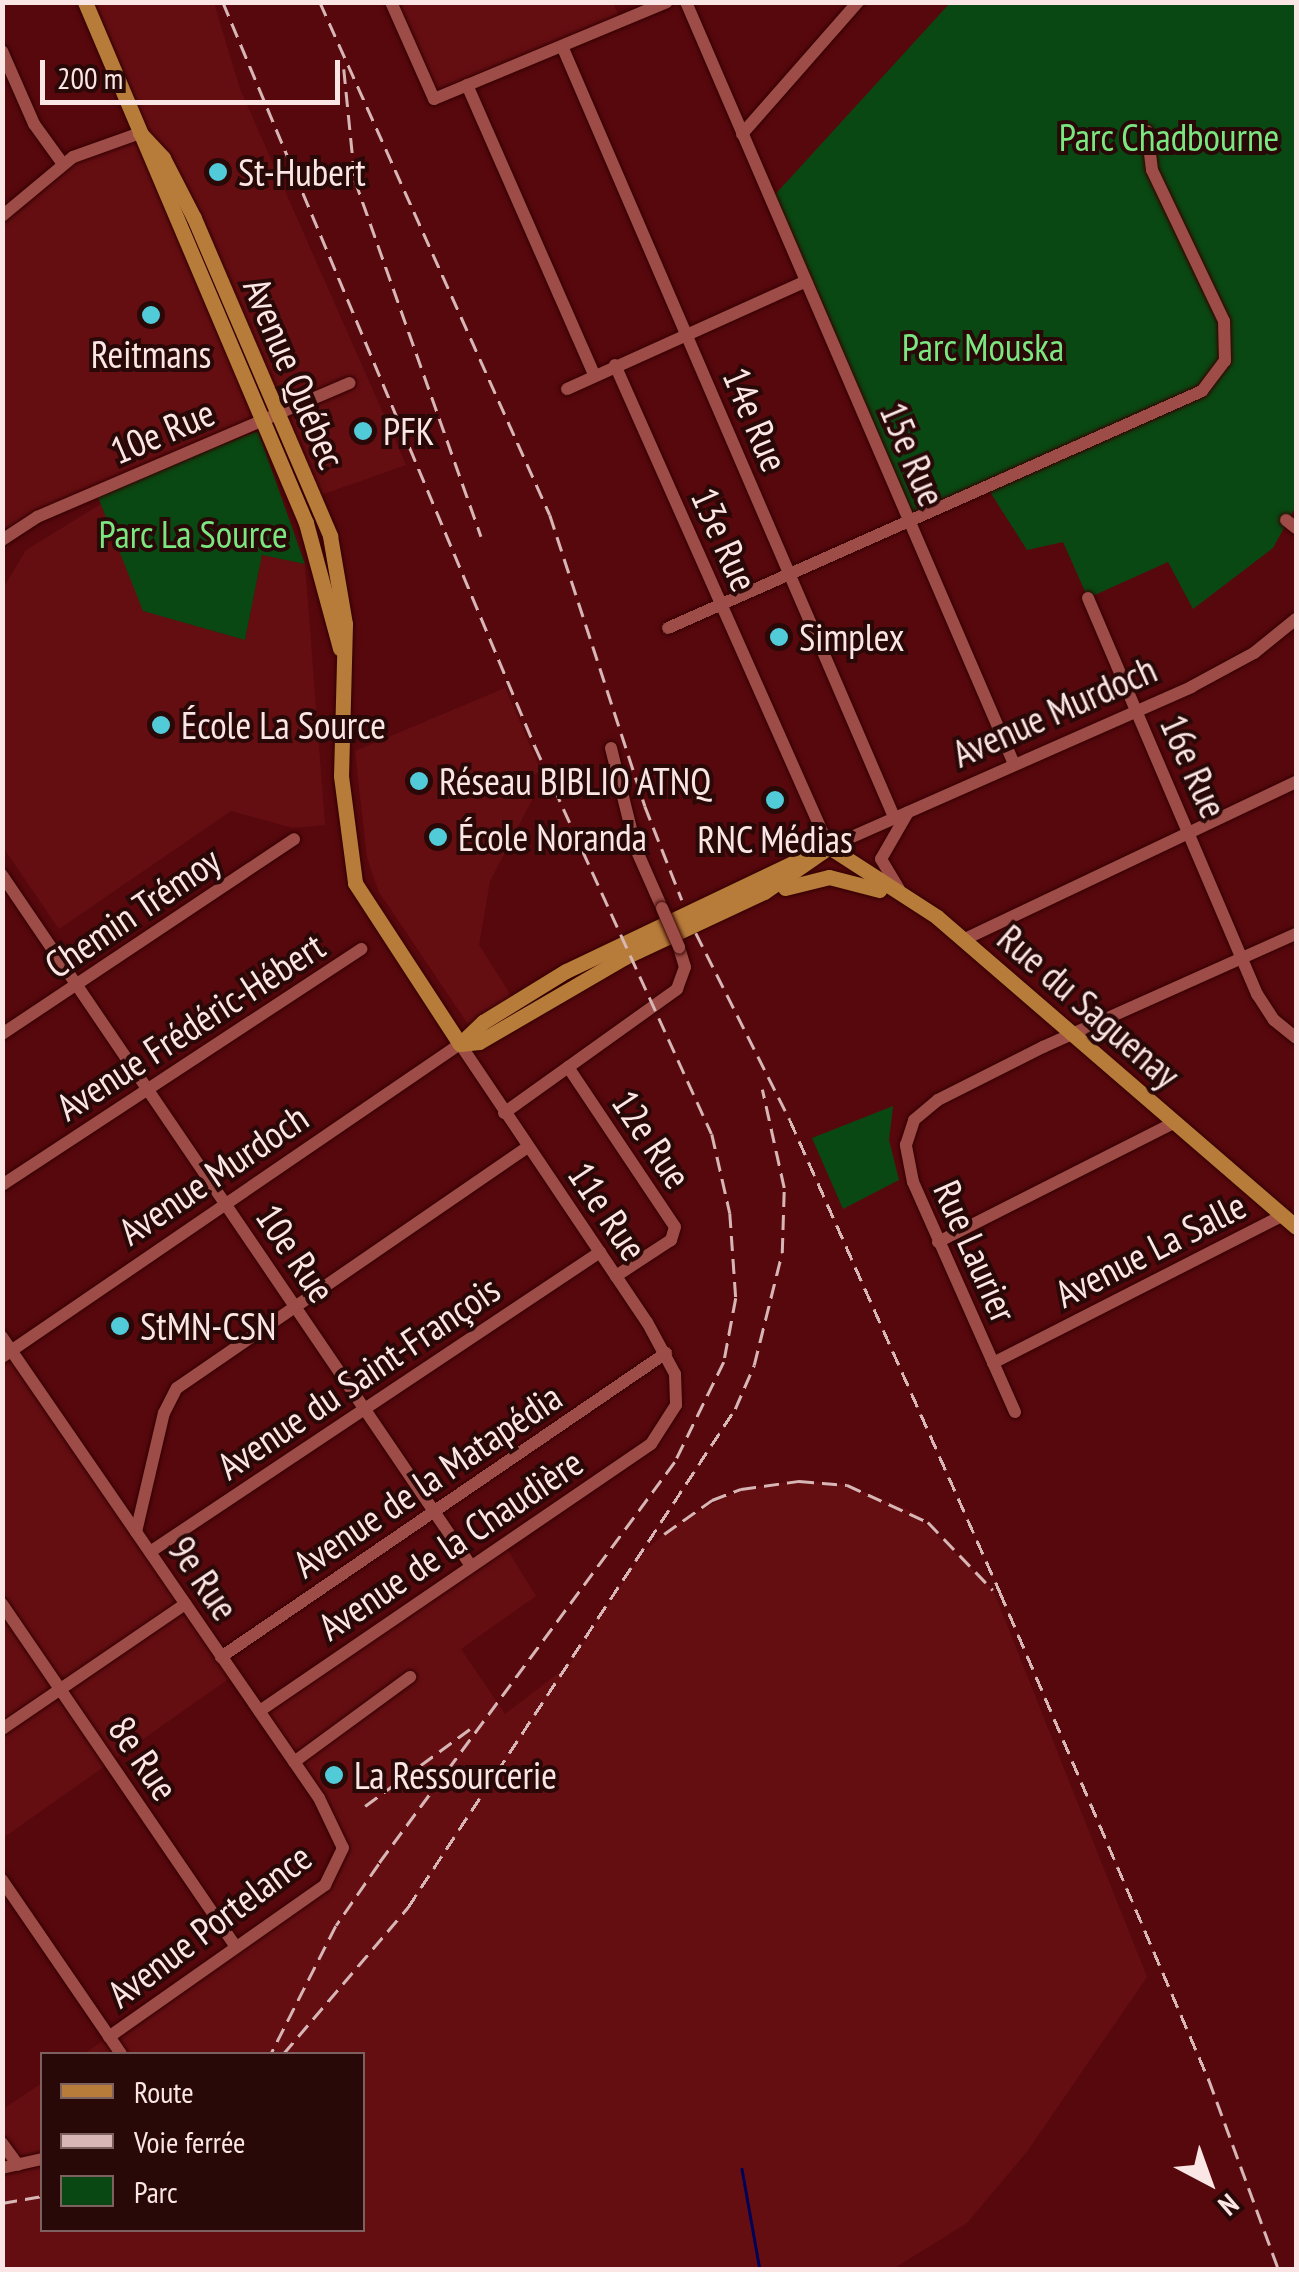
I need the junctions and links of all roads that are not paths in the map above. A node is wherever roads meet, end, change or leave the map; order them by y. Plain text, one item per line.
1 (84, 2) edge
2 (391, 2) edge
3 (667, 2) edge
4 (686, 2) edge
5 (858, 2) edge
6 (562, 46) junction
7 (2, 50) edge
8 (468, 85) junction
9 (1147, 131) dead end
10 (140, 133) junction
11 (742, 134) junction
12 (64, 164) junction
13 (2, 216) edge
14 (806, 281) junction
15 (686, 334) junction
16 (615, 365) junction
17 (594, 375) junction
18 (349, 384) dead end
19 (567, 389) dead end
20 (270, 418) junction
21 (910, 524) junction
22 (2, 540) edge
23 (790, 575) junction
24 (1088, 598) dead end
25 (722, 605) junction
26 (1296, 620) edge
27 (668, 628) dead end
28 (1137, 710) junction
29 (610, 748) dead end
30 (1014, 764) junction
31 (1296, 782) edge
32 (910, 810) junction
33 (894, 817) junction
34 (1190, 834) junction
35 (294, 839) dead end
36 (829, 846) junction
37 (2, 875) edge
38 (753, 898) junction
39 (916, 904) junction
40 (1296, 934) edge
41 (962, 940) junction
42 (360, 949) dead end
43 (1246, 959) junction
44 (77, 984) junction
45 (2, 1034) edge
46 (1071, 1034) junction
47 (1296, 1038) edge
48 (460, 1044) junction
49 (568, 1067) junction
50 (149, 1089) junction
51 (504, 1113) junction
52 (1174, 1123) junction
53 (528, 1147) junction
54 (2, 1185) edge
55 (228, 1204) junction
56 (1282, 1216) junction
57 (1296, 1228) edge
58 (938, 1242) junction
59 (600, 1252) junction
60 (616, 1276) junction
61 (295, 1305) junction
62 (2, 1337) edge
63 (666, 1353) junction
64 (7, 1354) edge
65 (993, 1364) junction
66 (365, 1409) junction
67 (1014, 1412) dead end
68 (670, 1422) joint
69 (434, 1512) junction
70 (136, 1532) junction
71 (150, 1552) junction
72 (471, 1566) junction
73 (2, 1604) edge
74 (185, 1604) junction
75 (221, 1657) junction
76 (410, 1677) dead end
77 (61, 1689) junction
78 (259, 1711) junction
79 (2, 1729) edge
80 (294, 1762) junction
81 (342, 1858) joint
82 (2, 1880) edge
83 (236, 1947) junction
84 (109, 2037) junction
85 (120, 2052) edge
86 (2, 2143) edge
87 (40, 2160) edge
88 (18, 2165) junction
89 (2, 2168) edge

1 - 10 main road, Avenue Québec
2 - 8 street
3 - 6 street
4 - 11 street, 15e Rue
5 - 11 street
6 - 8 street
6 - 15 street, 14e Rue
7 - 12 street
8 - 17 street
9 - 21 street
10 - 12 street
10 - 20 main road, Avenue Québec
11 - 14 street, 15e Rue
12 - 13 street
14 - 15 street
14 - 21 street, 15e Rue
15 - 16 street
15 - 23 street, 14e Rue
16 - 17 street
16 - 25 street, 13e Rue
17 - 19 street
18 - 20 street, 10e Rue
20 - 22 street, 10e Rue
20 - 48 main road, Avenue Québec
21 - 23 street
21 - 30 street, 15e Rue
23 - 25 street
23 - 33 street, 14e Rue
24 - 28 street, 16e Rue
25 - 27 street
25 - 36 street, 13e Rue
26 - 28 street, Avenue Murdoch
28 - 30 street, Avenue Murdoch
28 - 34 street, 16e Rue
29 - 49 street, bridge
30 - 32 street, Avenue Murdoch
31 - 34 street
32 - 33 street, Avenue Murdoch
32 - 39 street
33 - 36 street, Avenue Murdoch
34 - 41 street
34 - 43 street, 16e Rue
35 - 44 street, Chemin Trémoy
36 - 38 main road, Avenue Murdoch
36 - 39 main road, Rue du Saguenay
36 - 48 main road, Avenue Murdoch
37 - 44 street, 10e Rue
38 - 39 main road
38 - 48 main road, Avenue Murdoch
39 - 41 main road, Rue du Saguenay
40 - 43 street
41 - 46 main road, Rue du Saguenay
42 - 50 street, Avenue Frédéric-Hébert
43 - 46 street
43 - 47 street, 16e Rue
44 - 45 street, Chemin Trémoy
44 - 50 street, 10e Rue
46 - 52 main road, Rue du Saguenay
46 - 58 street, Rue Laurier
48 - 51 street, 11e Rue
48 - 55 street, Avenue Murdoch
49 - 51 street
49 - 60 street, 12e Rue
50 - 54 street, Avenue Frédéric-Hébert
50 - 55 street, 10e Rue
51 - 53 street, 11e Rue
52 - 56 main road, Rue du Saguenay
52 - 58 street
53 - 59 street, 11e Rue
53 - 61 street
55 - 61 street, 10e Rue
55 - 64 street, Avenue Murdoch
56 - 57 main road, Rue du Saguenay
56 - 65 street, Avenue La Salle
58 - 65 street, Rue Laurier
59 - 60 street, 11e Rue
59 - 66 street, Avenue du Saint-François
60 - 63 street, 11e Rue
61 - 66 street, 10e Rue
61 - 70 street
62 - 64 street, 9e Rue
63 - 68 street, 11e Rue
63 - 69 street, Avenue de la Matapédia
64 - 70 street, 9e Rue
65 - 67 street, Rue Laurier
66 - 69 street, 10e Rue
66 - 71 street, Avenue du Saint-François
68 - 72 street, Avenue de la Chaudière
69 - 72 street, 10e Rue
69 - 75 street, Avenue de la Matapédia
70 - 71 street, 9e Rue
71 - 74 street, 9e Rue
72 - 78 street, Avenue de la Chaudière
73 - 77 street, 8e Rue
74 - 75 street, 9e Rue
74 - 77 street
75 - 78 street, 9e Rue
76 - 80 street
77 - 79 street
77 - 83 street, 8e Rue
78 - 80 street, 9e Rue
80 - 81 street, 9e Rue
81 - 83 street, Avenue Portelance
82 - 84 street
83 - 84 street, Avenue Portelance
84 - 85 street
86 - 88 street
87 - 88 street
88 - 89 street

